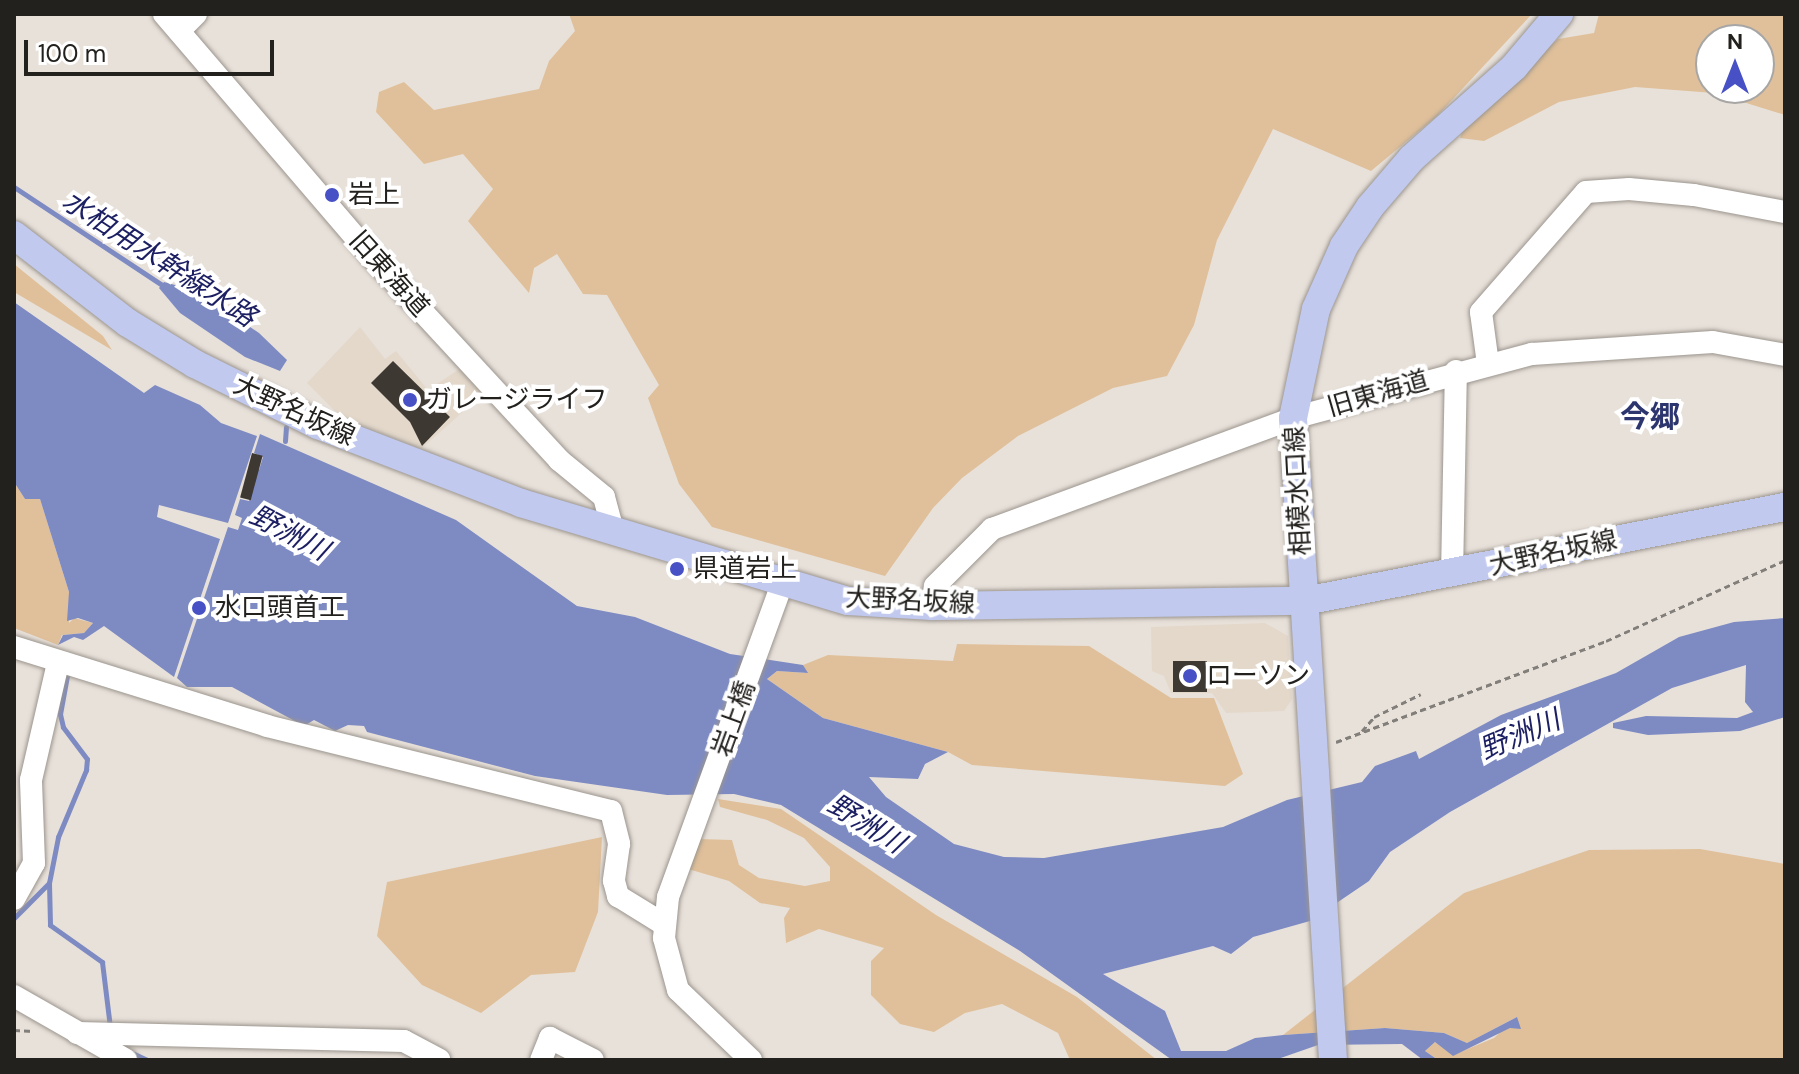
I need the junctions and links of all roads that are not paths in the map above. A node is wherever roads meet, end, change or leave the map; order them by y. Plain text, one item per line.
1 (164, 14) edge
2 (196, 14) edge
3 (1559, 14) edge
4 (179, 31) junction
5 (1785, 212) edge
6 (14, 235) edge
7 (1785, 355) edge
8 (1488, 364) junction
9 (1456, 371) junction
10 (1293, 418) junction
11 (1785, 507) edge
12 (613, 530) junction
13 (1452, 575) junction
14 (782, 583) junction
15 (1305, 601) junction
16 (932, 606) junction
17 (14, 647) edge
18 (58, 663) junction
19 (14, 899) edge
20 (665, 925) junction
21 (14, 996) edge
22 (77, 1033) junction
23 (126, 1060) edge
24 (439, 1060) edge
25 (541, 1060) edge
26 (593, 1060) edge
27 (751, 1060) edge
28 (1333, 1060) edge

1 - 4 street, 旧東海道
2 - 4 street
3 - 10 main road, 相模水口線
4 - 12 street, 旧東海道
5 - 8 street
6 - 12 main road, 大野名坂線
7 - 8 street, 旧東海道
8 - 9 street, 旧東海道
9 - 10 street, 旧東海道
9 - 13 street
10 - 15 main road, 相模水口線
10 - 16 street, 旧東海道
11 - 13 main road, 大野名坂線
12 - 14 main road, 大野名坂線
13 - 15 main road, 大野名坂線
14 - 16 main road, 大野名坂線
14 - 20 street, 岩上橋
15 - 16 main road, 大野名坂線
15 - 28 main road, 相模水口線
17 - 18 street
18 - 19 street
18 - 20 street
20 - 27 street
21 - 22 street
22 - 23 street
22 - 24 street
25 - 26 street

